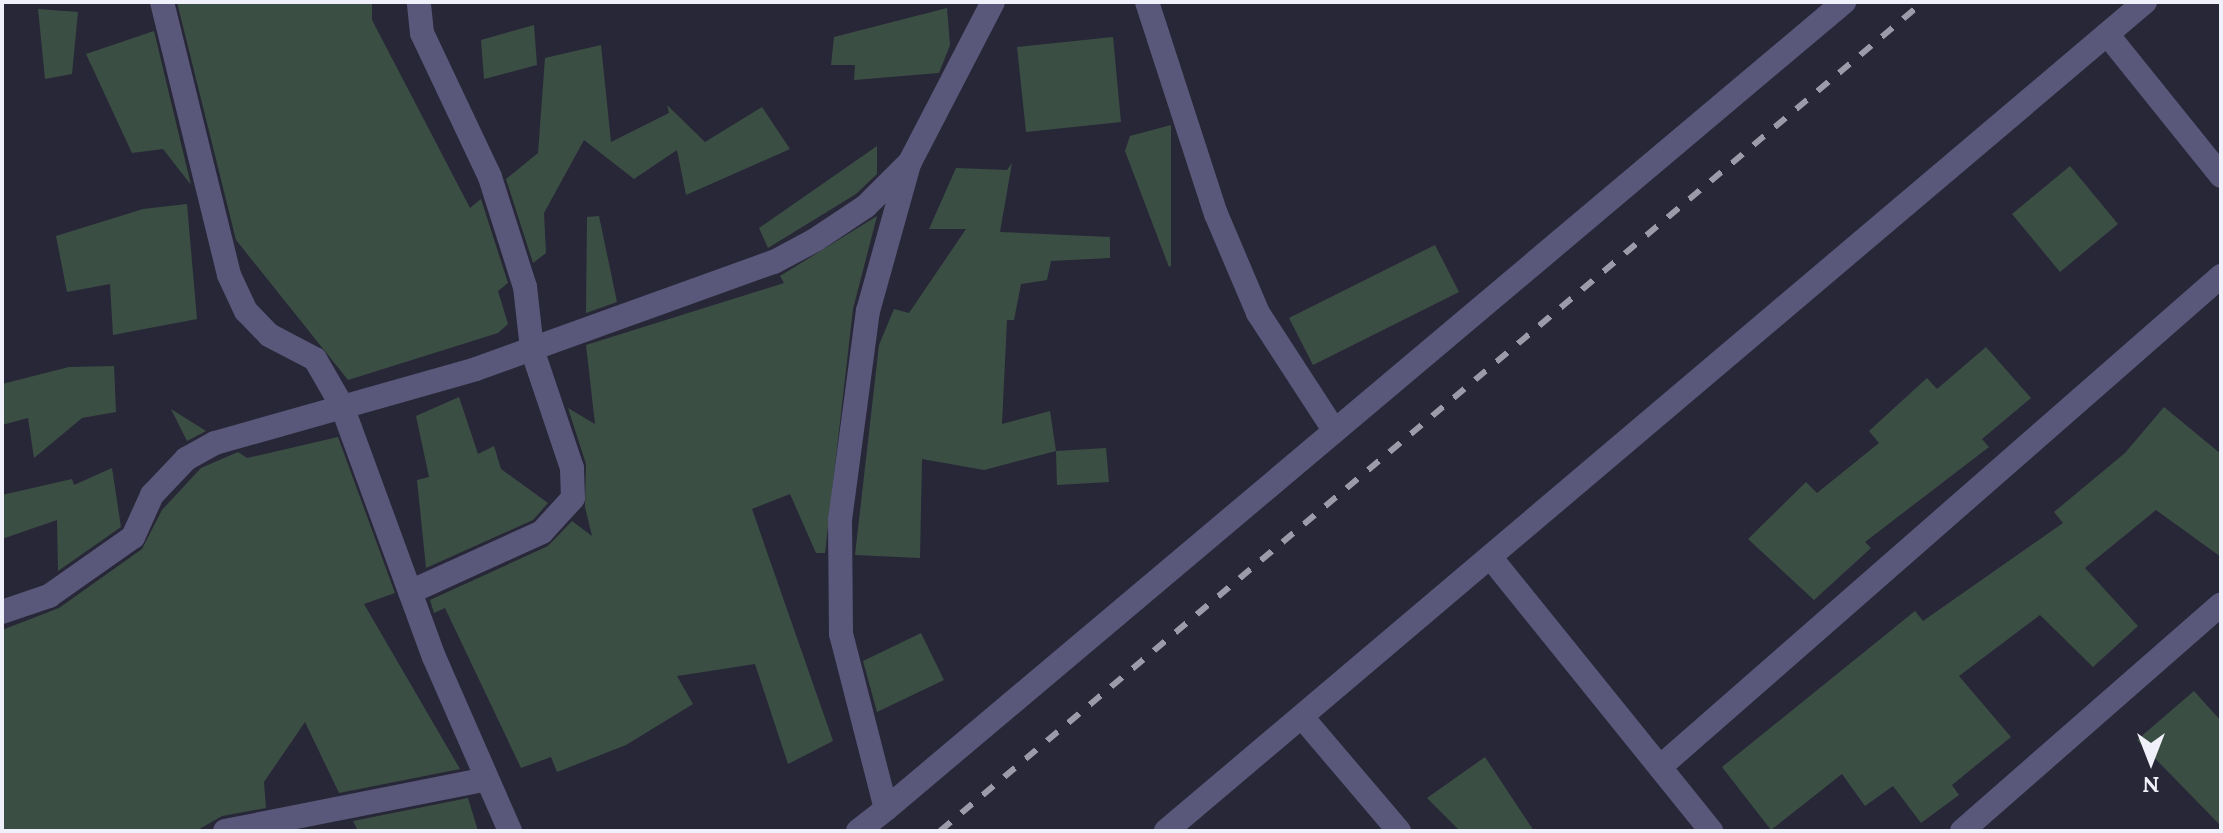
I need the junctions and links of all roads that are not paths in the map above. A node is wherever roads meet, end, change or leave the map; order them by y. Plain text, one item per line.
1 (162, 2) edge
2 (419, 2) edge
3 (993, 2) edge
4 (1147, 2) edge
5 (1844, 2) edge
6 (2145, 2) edge
7 (2107, 34) junction
8 (910, 162) junction
9 (2221, 176) edge
10 (2221, 276) edge
11 (532, 349) junction
12 (342, 406) junction
13 (1332, 427) junction
14 (1491, 558) junction
15 (410, 592) junction
16 (2221, 604) edge
17 (2, 612) edge
18 (1302, 717) junction
19 (1660, 767) junction
20 (487, 779) junction
21 (886, 809) junction
22 (225, 831) edge
23 (510, 831) edge
24 (858, 831) edge
25 (1166, 831) edge
26 (1399, 831) edge
27 (1711, 831) edge
28 (1962, 831) edge

1 - 12 street
2 - 11 street
3 - 8 street
4 - 13 street
5 - 13 street
6 - 7 street
7 - 9 street
7 - 14 street
8 - 11 street
8 - 21 street
10 - 19 street
11 - 12 street
11 - 15 street
12 - 15 street
12 - 17 street
13 - 21 street
14 - 18 street
14 - 19 street
15 - 20 street
16 - 28 street
18 - 25 street
18 - 26 street
19 - 27 street
20 - 22 street
20 - 23 street
21 - 24 street

